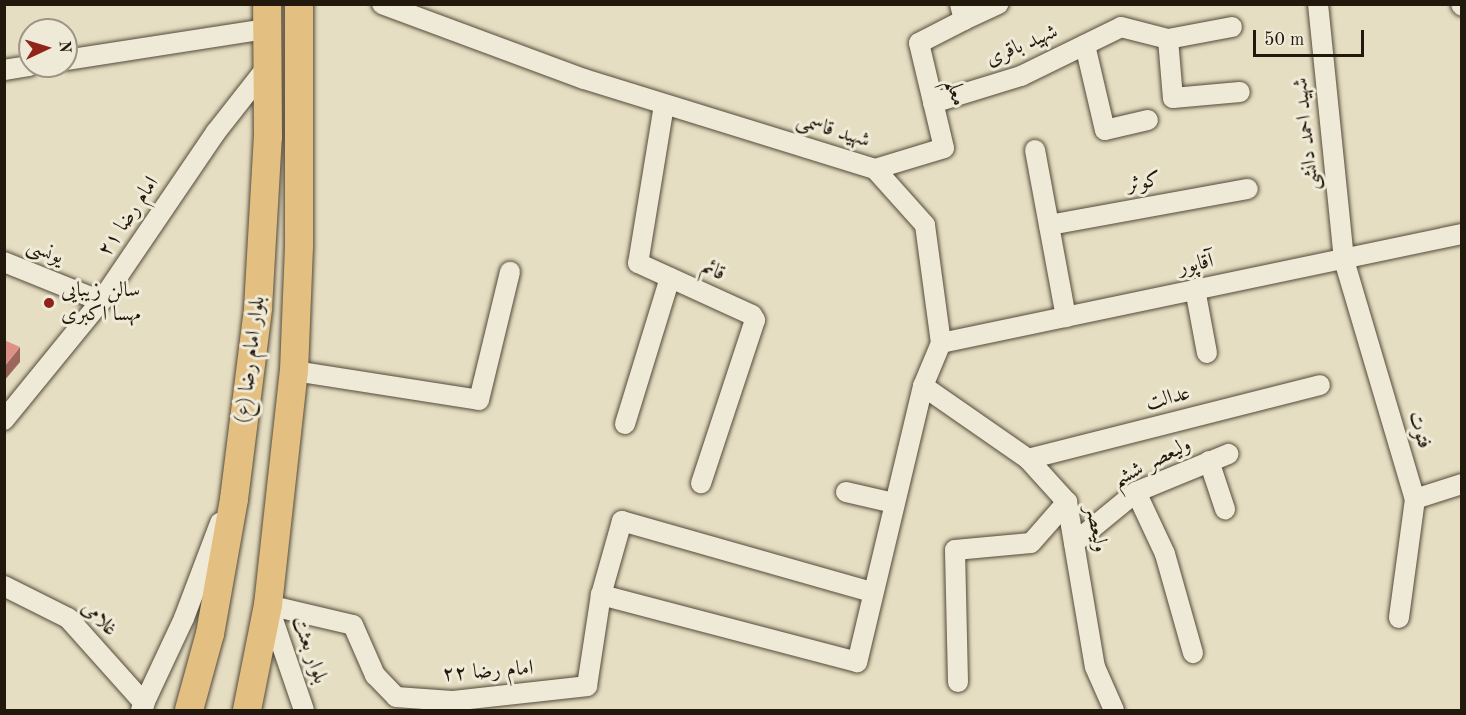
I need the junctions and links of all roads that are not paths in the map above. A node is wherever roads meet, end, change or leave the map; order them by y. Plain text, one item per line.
1 (298, 4) edge
2 (382, 4) edge
3 (999, 4) edge
4 (1318, 4) edge
5 (962, 12) edge
6 (267, 17) edge
7 (1232, 27) dead end
8 (1168, 39) junction
9 (1085, 45) junction
10 (78, 57) edge
11 (267, 67) junction
12 (1240, 92) dead end
13 (933, 103) junction
14 (664, 105) junction
15 (1148, 120) dead end
16 (1035, 150) dead end
17 (875, 169) junction
18 (1248, 189) dead end
19 (1049, 225) junction
20 (1461, 234) edge
21 (1344, 260) junction
22 (4, 262) edge
23 (510, 272) dead end
24 (670, 278) junction
25 (1195, 289) junction
26 (101, 301) junction
27 (1066, 317) junction
28 (941, 343) junction
29 (1207, 354) dead end
30 (249, 379) junction
31 (293, 379) junction
32 (1320, 385) dead end
33 (923, 386) junction
34 (4, 420) edge
35 (625, 424) dead end
36 (1227, 454) dead end
37 (1028, 459) junction
38 (1209, 461) junction
39 (236, 481) junction
40 (701, 483) dead end
41 (1461, 484) edge
42 (846, 492) dead end
43 (1136, 492) junction
44 (1415, 499) junction
45 (1067, 502) junction
46 (894, 503) junction
47 (1225, 509) dead end
48 (1074, 543) junction
49 (4, 586) edge
50 (872, 592) junction
51 (601, 595) junction
52 (268, 605) junction
53 (1399, 618) dead end
54 (1193, 653) dead end
55 (958, 682) dead end
56 (495, 704) edge
57 (143, 707) edge
58 (189, 711) edge
59 (247, 711) edge
60 (304, 711) edge
61 (1114, 711) edge

1 - 31 highway, بلوار امام رضا (ع)
2 - 14 street, شهید قاسمی
3 - 5 street
4 - 21 street, شهید احمد دانشی
5 - 13 street, معلم
6 - 10 street
6 - 11 highway, بلوار امام رضا (ع)
7 - 8 street, شهید باقری
8 - 9 street, شهید باقری
8 - 12 street
9 - 13 street, شهید باقری
9 - 15 street
11 - 26 street, امام رضا ۲۱
11 - 30 highway, بلوار امام رضا (ع)
13 - 17 street, معلم
14 - 17 street, شهید قاسمی
14 - 24 street, قائم
16 - 19 street
17 - 28 street, شهید قاسمی
18 - 19 street, کوثر
19 - 27 street
20 - 21 street, آقاپور
21 - 25 street, آقاپور
21 - 44 street, فتوت
22 - 26 street, یونسی
23 - 31 street
24 - 35 street
24 - 40 street, قائم
25 - 27 street, آقاپور
25 - 29 street
26 - 34 street, امام رضا ۲۱
27 - 28 street, آقاپور
28 - 33 street
30 - 31 highway
30 - 39 highway, بلوار امام رضا (ع)
31 - 52 highway, بلوار امام رضا (ع)
32 - 37 street, عدالت
33 - 37 street, ولیعصر
33 - 46 street
36 - 38 street, ولیعصر ششم
37 - 45 street, ولیعصر
38 - 43 street, ولیعصر ششم
38 - 47 street
39 - 57 street
39 - 58 highway, بلوار امام رضا (ع)
41 - 44 street
42 - 46 street
43 - 48 street, ولیعصر ششم
43 - 54 street
44 - 53 street, فتوت
45 - 48 street, ولیعصر
45 - 55 street
46 - 50 street
48 - 61 street, ولیعصر
49 - 57 street, غلامی
50 - 51 street
50 - 51 street, امام رضا ۲۲
51 - 56 street, امام رضا ۲۲
52 - 56 street, امام رضا ۲۲
52 - 59 highway, بلوار امام رضا (ع)
52 - 60 street, بلوار بعثت

